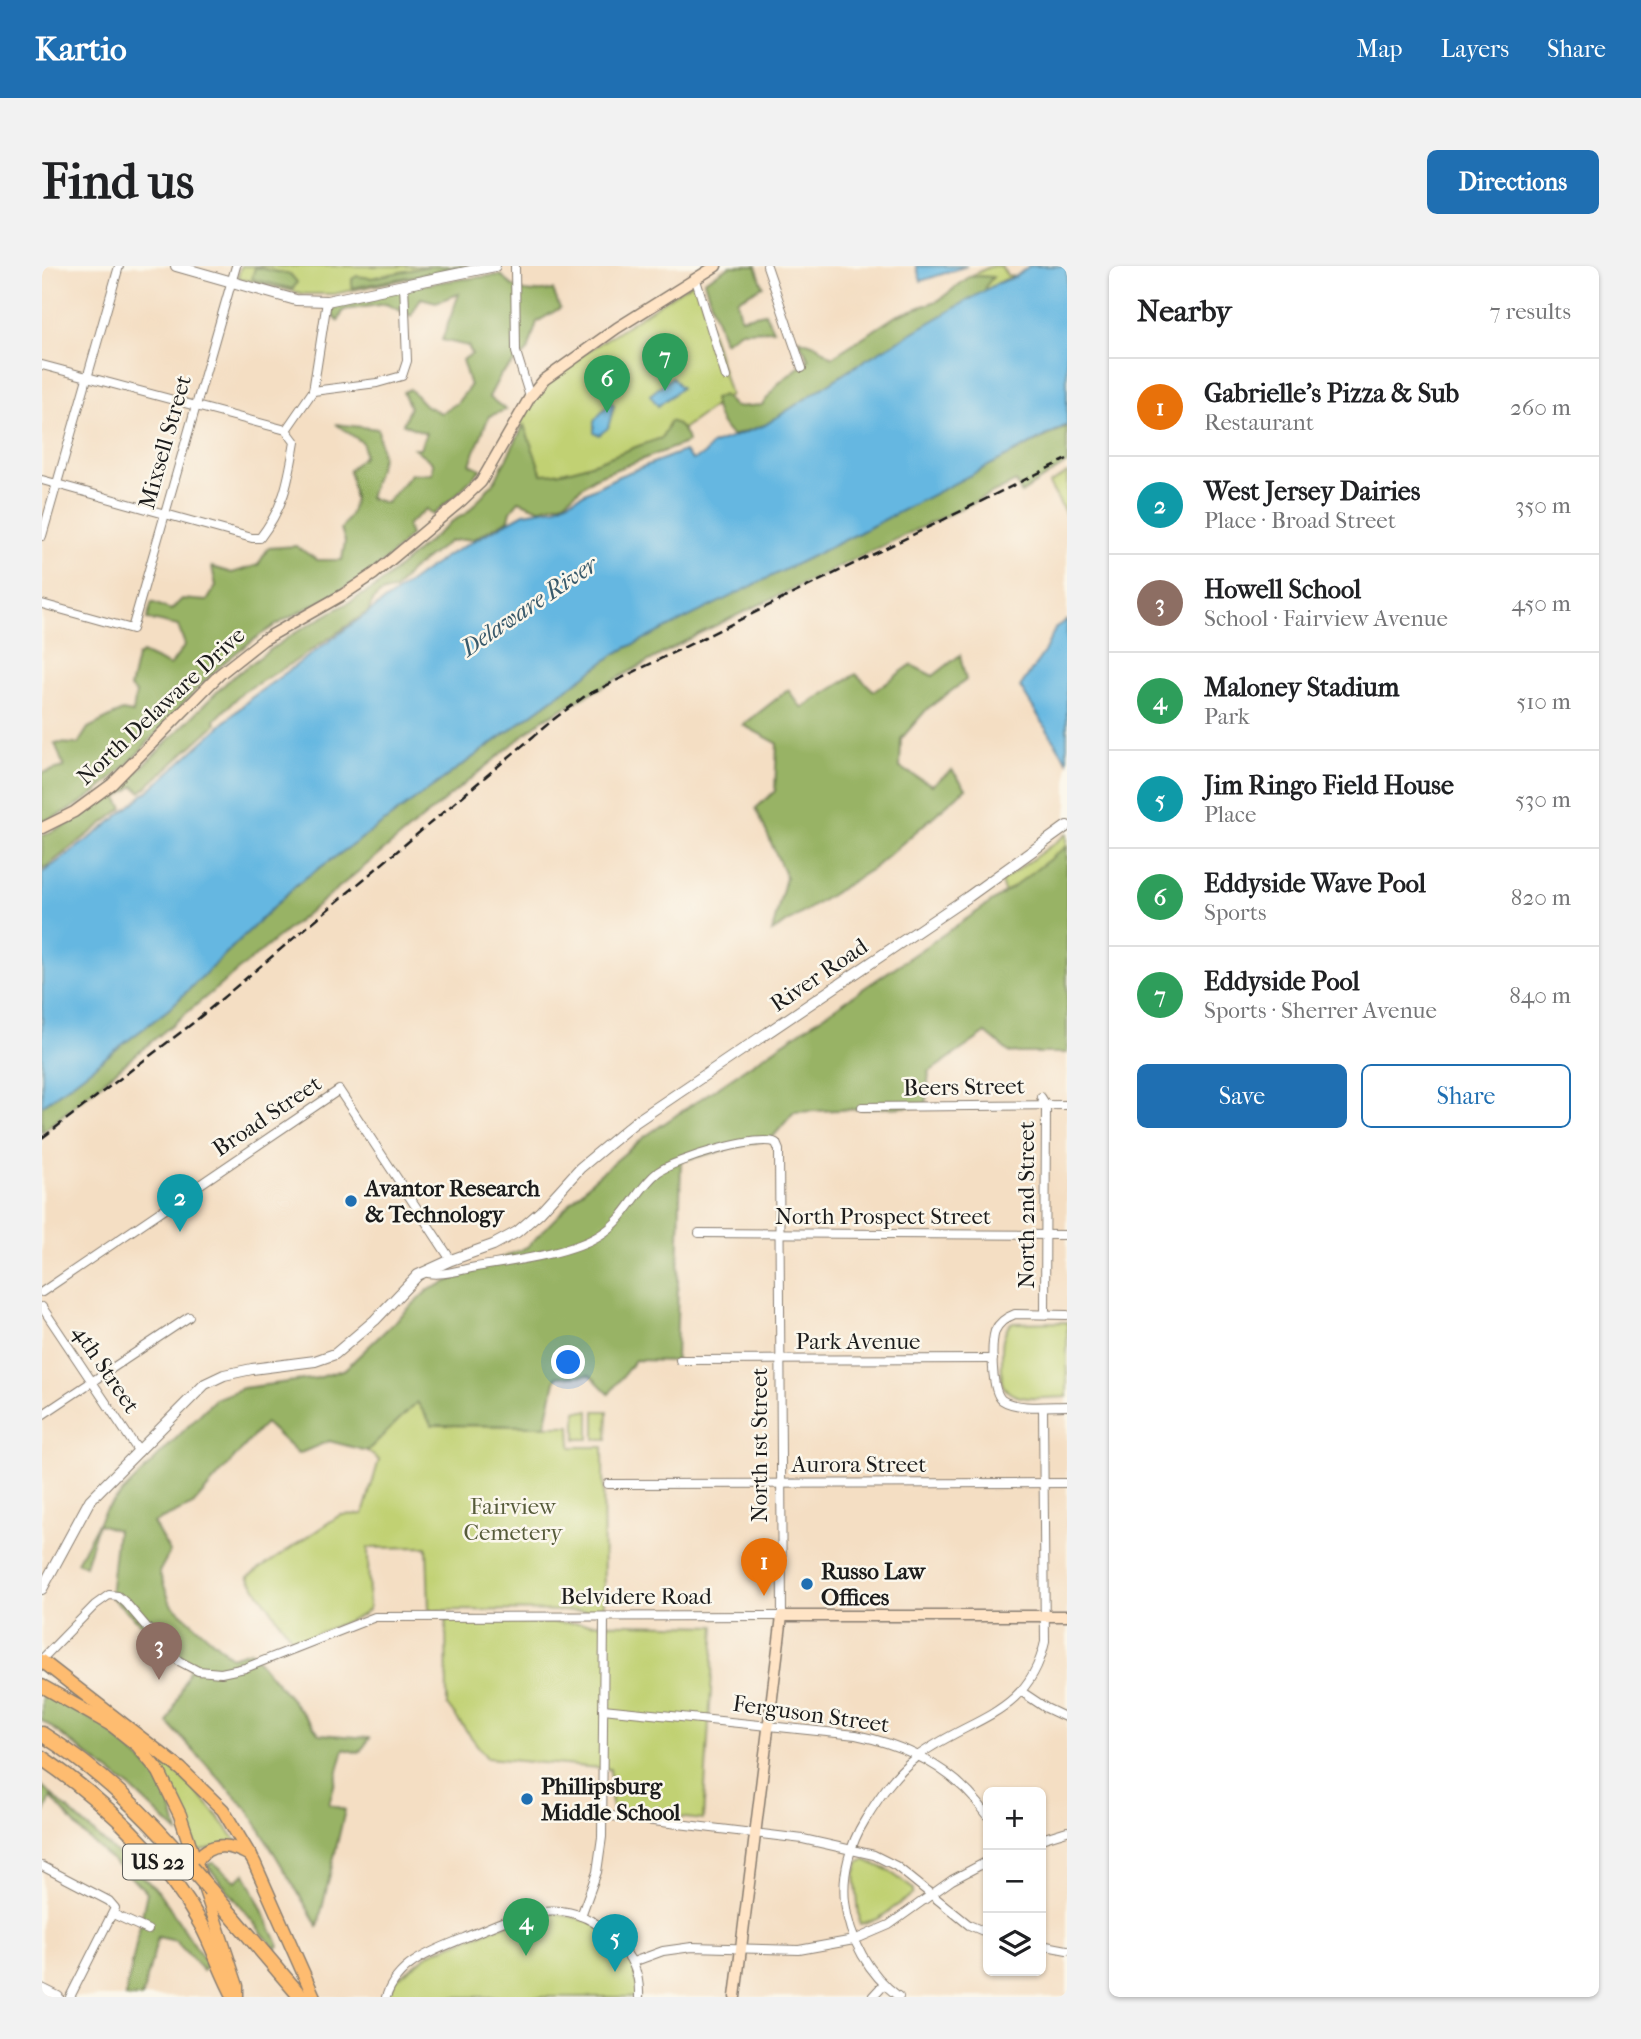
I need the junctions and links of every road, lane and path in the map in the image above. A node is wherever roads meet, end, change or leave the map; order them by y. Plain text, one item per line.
1 (119, 266) edge
2 (176, 266) edge
3 (236, 266) edge
4 (495, 266) edge
5 (515, 266) edge
6 (716, 266) edge
7 (766, 266) edge
8 (696, 280) junction
9 (232, 282) junction
10 (404, 284) junction
11 (327, 301) junction
12 (42, 365) edge
13 (802, 368) dead end
14 (726, 377) dead end
15 (88, 378) junction
16 (313, 391) junction
17 (530, 397) junction
18 (196, 406) junction
19 (286, 430) junction
20 (42, 480) edge
21 (57, 485) junction
22 (165, 514) junction
23 (42, 536) edge
24 (42, 604) edge
25 (1067, 826) edge
26 (42, 828) edge
27 (1041, 1097) dead end
28 (1046, 1105) junction
29 (1067, 1105) edge
30 (862, 1107) dead end
31 (699, 1233) dead end
32 (779, 1235) junction
33 (1045, 1235) junction
34 (1067, 1235) edge
35 (451, 1260) junction
36 (423, 1272) junction
37 (42, 1292) edge
38 (42, 1307) edge
39 (1045, 1314) junction
40 (1067, 1315) edge
41 (189, 1317) dead end
42 (993, 1359) junction
43 (680, 1360) dead end
44 (779, 1361) junction
45 (92, 1382) junction
46 (1044, 1406) junction
47 (1067, 1406) edge
48 (42, 1415) edge
49 (139, 1452) junction
50 (780, 1483) junction
51 (1044, 1483) junction
52 (1067, 1483) edge
53 (608, 1484) dead end
54 (42, 1589) edge
55 (782, 1616) junction
56 (1044, 1616) junction
57 (1067, 1616) edge
58 (604, 1618) junction
59 (45, 1663) edge
60 (42, 1683) edge
61 (1022, 1692) junction
62 (603, 1709) junction
63 (1067, 1718) edge
64 (766, 1726) junction
65 (42, 1734) edge
66 (920, 1755) junction
67 (42, 1758) edge
68 (983, 1810) edge
69 (603, 1815) junction
70 (1067, 1830) edge
71 (754, 1833) junction
72 (1046, 1837) edge
73 (852, 1849) junction
74 (251, 1856) junction
75 (983, 1864) edge
76 (193, 1865) junction
77 (42, 1866) edge
78 (930, 1895) junction
79 (113, 1914) junction
80 (581, 1916) junction
81 (148, 1930) dead end
82 (983, 1931) edge
83 (854, 1940) junction
84 (1046, 1946) edge
85 (740, 1949) junction
86 (1067, 1950) edge
87 (633, 1962) junction
88 (884, 1984) junction
89 (42, 1989) edge
90 (388, 1993) edge
91 (312, 1996) edge
92 (58, 1997) edge
93 (70, 1997) edge
94 (236, 1997) edge
95 (378, 1997) edge
96 (639, 1997) edge
97 (735, 1997) edge
98 (872, 1997) edge
99 (899, 1997) edge

1 - 15 street
2 - 9 street
3 - 9 street, Mixsell Street
4 - 10 street
5 - 17 street
6 - 8 main road, North Delaware Drive
7 - 13 street
8 - 14 street
8 - 17 main road, North Delaware Drive
9 - 11 street
9 - 18 street, Mixsell Street
10 - 11 street
10 - 16 street
11 - 16 street
12 - 15 street
15 - 18 street
15 - 21 street
16 - 19 street
17 - 26 main road, North Delaware Drive
18 - 19 street
18 - 22 street, Mixsell Street
19 - 22 street
20 - 21 street
21 - 22 street
21 - 23 street
22 - 24 street, Mixsell Street
25 - 35 street, River Road
27 - 28 street, North 2nd Street
28 - 29 street, Beers Street
28 - 30 street, Beers Street
28 - 33 street, North 2nd Street
31 - 32 street, North Prospect Street
32 - 33 street, North Prospect Street
32 - 36 street, North 1st Street
32 - 44 street, North 1st Street
33 - 34 street, North Prospect Street
33 - 39 street, North 2nd Street
35 - 36 street, River Road
35 - 37 street, Broad Street
36 - 49 street, River Road
38 - 45 street, 4th Street
39 - 40 street
39 - 42 street
41 - 45 street
42 - 44 street, Park Avenue
42 - 46 street
43 - 44 street, Park Avenue
44 - 50 street, North 1st Street
45 - 48 street
45 - 49 street, 4th Street
46 - 47 street
46 - 51 street
49 - 54 street, River Road
50 - 51 street, Aurora Street
50 - 53 street, Aurora Street
50 - 55 street, North 1st Street
51 - 52 street, Aurora Street
51 - 56 street
55 - 56 main road, Belvidere Road
55 - 58 street, Belvidere Road
55 - 64 main road, North 1st Street
56 - 57 main road, Belvidere Road
56 - 61 street
58 - 59 street, Belvidere Road
58 - 62 street
59 - 60 main road
59 - 74 main road
60 - 76 main road
61 - 63 street
61 - 66 street
62 - 64 street, Ferguson Street
62 - 69 street
64 - 66 street, Ferguson Street
64 - 71 main road, North 1st Street
65 - 76 highway, US 22
66 - 68 street, Ferguson Street
66 - 73 street
67 - 94 highway, US 22
69 - 71 street
69 - 80 street
70 - 72 street
71 - 73 street
71 - 85 main road, North 1st Street
73 - 78 street
73 - 83 street
74 - 76 main road
74 - 91 main road
75 - 78 street
76 - 91 highway, US 22, bridge
76 - 94 main road
77 - 79 street
78 - 82 street
78 - 83 street
79 - 81 street
79 - 93 street
80 - 87 street
80 - 90 street
83 - 85 street
83 - 88 street
84 - 86 street
85 - 87 street
85 - 97 main road, North 1st Street
87 - 96 street
88 - 98 street
88 - 99 street
89 - 92 street
90 - 95 street

